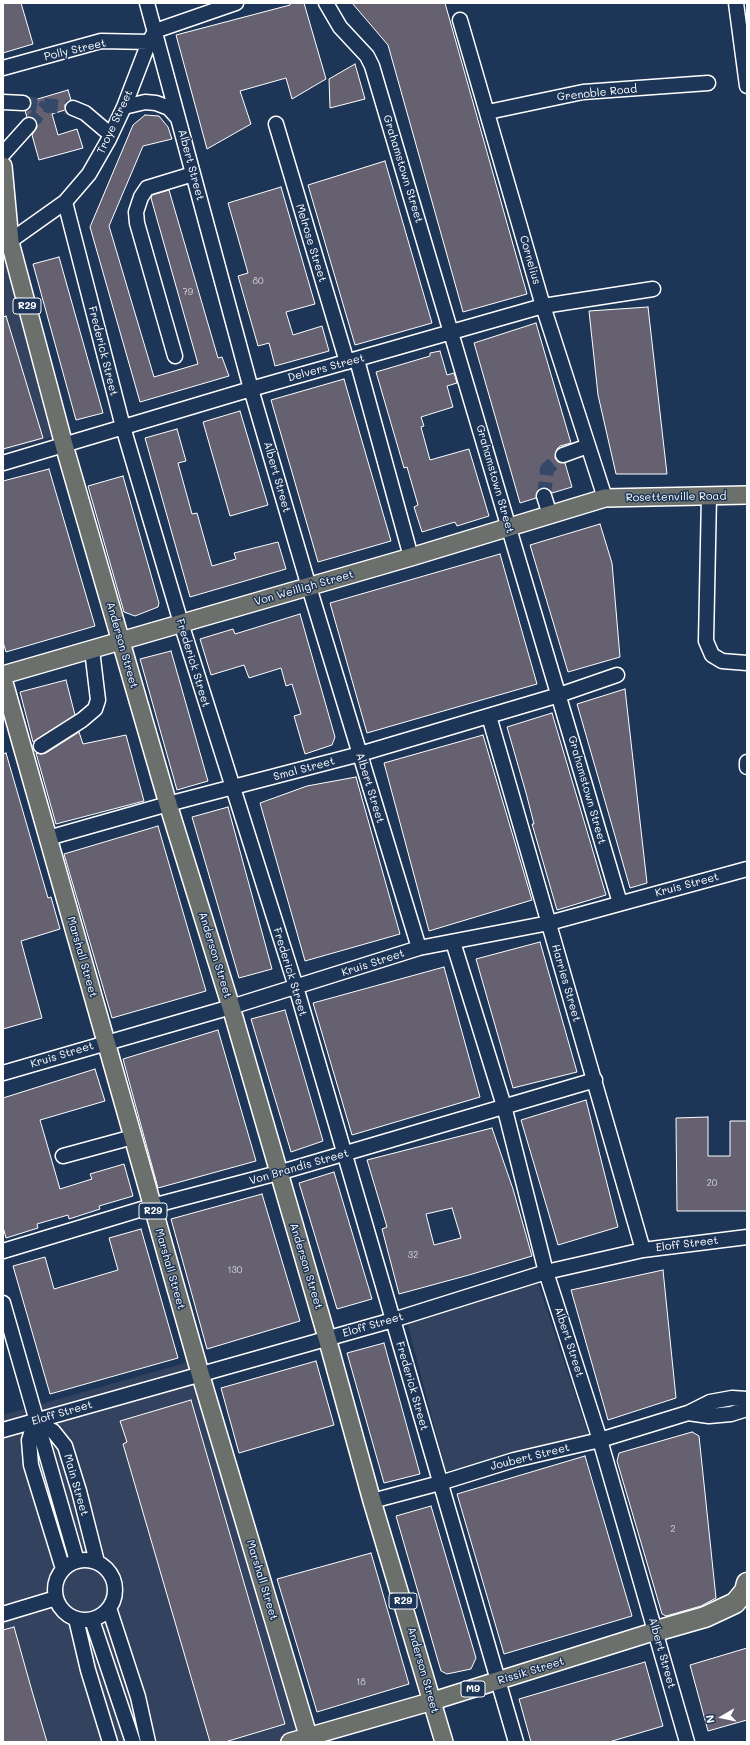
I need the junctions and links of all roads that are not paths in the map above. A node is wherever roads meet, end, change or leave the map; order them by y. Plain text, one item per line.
1 (147, 3) edge
2 (236, 3) edge
3 (326, 3) edge
4 (736, 3) edge
5 (460, 20) dead end
6 (152, 36) junction
7 (3, 68) edge
8 (708, 84) dead end
9 (747, 86) edge
10 (3, 102) edge
11 (23, 103) tunnel mouth
12 (124, 107) junction
13 (73, 108) tunnel mouth
14 (488, 112) junction
15 (178, 117) junction
16 (276, 124) dead end
17 (29, 125) tunnel mouth
18 (111, 135) junction
19 (3, 154) edge
20 (3, 166) edge
21 (193, 174) junction
22 (65, 202) junction
23 (6, 244) edge
24 (653, 289) dead end
25 (543, 306) junction
26 (452, 333) junction
27 (175, 356) dead end
28 (352, 361) junction
29 (251, 389) junction
30 (123, 428) junction
31 (64, 445) junction
32 (588, 446) junction
33 (563, 455) tunnel mouth
34 (3, 463) edge
35 (747, 495) edge
36 (544, 496) tunnel mouth
37 (709, 496) junction
38 (604, 498) junction
39 (550, 516) junction
40 (510, 528) junction
41 (411, 557) junction
42 (309, 587) junction
43 (181, 623) junction
44 (121, 641) junction
45 (92, 650) junction
46 (747, 663) edge
47 (3, 675) edge
48 (617, 675) dead end
49 (3, 679) edge
50 (559, 695) junction
51 (489, 716) junction
52 (41, 746) dead end
53 (360, 754) junction
54 (747, 762) edge
55 (747, 767) edge
56 (232, 788) junction
57 (168, 804) junction
58 (48, 838) junction
59 (747, 869) edge
60 (620, 904) junction
61 (549, 923) junction
62 (454, 942) junction
63 (419, 948) junction
64 (296, 987) junction
65 (231, 1007) junction
66 (106, 1042) junction
67 (3, 1073) edge
68 (594, 1080) junction
69 (504, 1106) junction
70 (133, 1138) junction
71 (344, 1154) junction
72 (63, 1156) dead end
73 (278, 1173) junction
74 (152, 1206) junction
75 (747, 1237) edge
76 (643, 1250) junction
77 (3, 1251) edge
78 (546, 1272) junction
79 (3, 1303) edge
80 (393, 1320) junction
81 (327, 1338) junction
82 (200, 1373) junction
83 (747, 1399) edge
84 (747, 1409) edge
85 (688, 1413) junction
86 (35, 1421) junction
87 (3, 1430) edge
88 (600, 1440) junction
89 (440, 1483) junction
90 (372, 1501) junction
91 (77, 1561) junction
92 (97, 1562) junction
93 (63, 1569) junction
94 (747, 1583) edge
95 (56, 1598) junction
96 (109, 1608) junction
97 (9, 1612) edge
98 (747, 1614) edge
99 (705, 1617) junction
100 (76, 1619) junction
101 (92, 1620) junction
102 (656, 1631) junction
103 (498, 1681) junction
104 (433, 1701) junction
105 (309, 1739) edge
106 (110, 1742) edge
107 (133, 1742) edge
108 (148, 1742) edge
109 (290, 1742) edge
110 (444, 1742) edge
111 (516, 1742) edge
112 (687, 1742) edge

1 - 6 street, Albert Street
2 - 6 street, Polly Street
3 - 26 street, Grahamstown Street
4 - 9 street
5 - 14 street, Cornelius
6 - 7 street, Polly Street
6 - 12 street, Troye Street
6 - 15 street, Albert Street
8 - 14 street, Grenoble Road
10 - 11 street
12 - 15 street
12 - 18 street, Troye Street
13 - 18 street
14 - 25 street, Cornelius
15 - 21 street, Albert Street
16 - 28 street, Melrose Street
17 - 19 street
18 - 22 street, Troye Street
20 - 23 main road, Anderson Street / R29
21 - 27 street
21 - 29 street, Albert Street
22 - 23 street, Troye Street
22 - 30 street, Frederick Street
23 - 31 main road, Anderson Street / R29
24 - 25 street, Delvers Street
25 - 26 street, Delvers Street
25 - 32 street, Cornelius
26 - 28 street, Delvers Street
26 - 40 street, Grahamstown Street
28 - 29 street, Delvers Street
28 - 41 street, Melrose Street
29 - 30 street, Delvers Street
29 - 42 street, Albert Street
30 - 31 street, Delvers Street
30 - 43 street, Frederick Street
31 - 34 street, Delvers Street
31 - 44 main road, Anderson Street / R29
32 - 33 street
32 - 38 street, Cornelius
35 - 37 main road, Rosettenville Road
36 - 39 street
37 - 38 main road, Rosettenville Road
37 - 46 street
38 - 39 main road, Von Weilligh Street
39 - 40 main road, Von Weilligh Street
40 - 41 main road, Von Weilligh Street
40 - 50 street, Grahamstown Street
41 - 42 main road, Von Weilligh Street
42 - 43 main road, Von Weilligh Street
42 - 53 street, Albert Street
43 - 44 main road, Von Weilligh Street
43 - 56 street, Frederick Street
44 - 45 main road, Von Weilligh Street
44 - 57 main road, Anderson Street / R29
45 - 47 main road, Von Weilligh Street
45 - 52 street
48 - 50 street, Smal Street
49 - 58 main road, Marshall Street / R29
50 - 51 street, Smal Street
50 - 60 street, Grahamstown Street
51 - 53 street, Smal Street
51 - 61 street, Harries Street
53 - 56 street, Smal Street
53 - 63 street, Albert Street
54 - 55 street
56 - 57 street, Smal Street
56 - 64 street, Frederick Street
57 - 58 street, Smal Street
57 - 65 main road, Anderson Street / R29
58 - 66 main road, Marshall Street / R29
59 - 60 street, Kruis Street
60 - 61 street, Kruis Street
61 - 62 street, Kruis Street
61 - 68 street, Harries Street
62 - 63 street, Kruis Street
62 - 69 street, Albert Street
63 - 64 street, Kruis Street
64 - 65 street, Kruis Street
64 - 71 street, Frederick Street
65 - 66 street, Kruis Street
65 - 73 main road, Anderson Street / R29
66 - 67 street, Kruis Street
66 - 70 main road, Marshall Street / R29
68 - 69 street, Von Brandis Street
68 - 76 street, Harries Street
69 - 71 street, Von Brandis Street
69 - 78 street, Albert Street
70 - 72 street
70 - 74 main road, Marshall Street / R29
71 - 73 street, Von Brandis Street
71 - 80 street, Frederick Street
73 - 74 street, Von Brandis Street
73 - 81 main road, Anderson Street / R29
74 - 77 street, Von Brandis Street
74 - 82 main road, Marshall Street / R29
75 - 76 street, Eloff Street
76 - 78 street, Eloff Street
78 - 80 street, Eloff Street
78 - 88 street, Albert Street
79 - 86 street
80 - 81 street, Eloff Street
80 - 89 street, Frederick Street
81 - 82 street, Eloff Street
81 - 90 main road, Anderson Street / R29
82 - 86 street, Eloff Street
82 - 105 main road, Marshall Street / R29
83 - 85 street, Joubert Street
84 - 85 street
85 - 88 street, Joubert Street
86 - 87 street, Eloff Street
86 - 91 street
86 - 92 street, Main Street
86 - 93 street
88 - 89 street, Joubert Street
88 - 102 street, Albert Street
89 - 90 street, Joubert Street
89 - 103 street, Frederick Street
90 - 104 main road, Anderson Street / R29
91 - 92 street
91 - 93 street
92 - 96 street
93 - 95 street
94 - 99 highway
95 - 97 street
95 - 100 street
96 - 101 street
96 - 108 street
98 - 99 highway
99 - 102 highway
100 - 101 street
100 - 106 street
101 - 107 street
102 - 103 main road, Rissik Street / M9
102 - 112 street, Albert Street
103 - 104 main road, Rissik Street / M9
103 - 111 street, Frederick Street
104 - 105 main road, Rissik Street / M9
104 - 110 main road, Anderson Street / R29
105 - 109 main road, Rissik Street / M9

